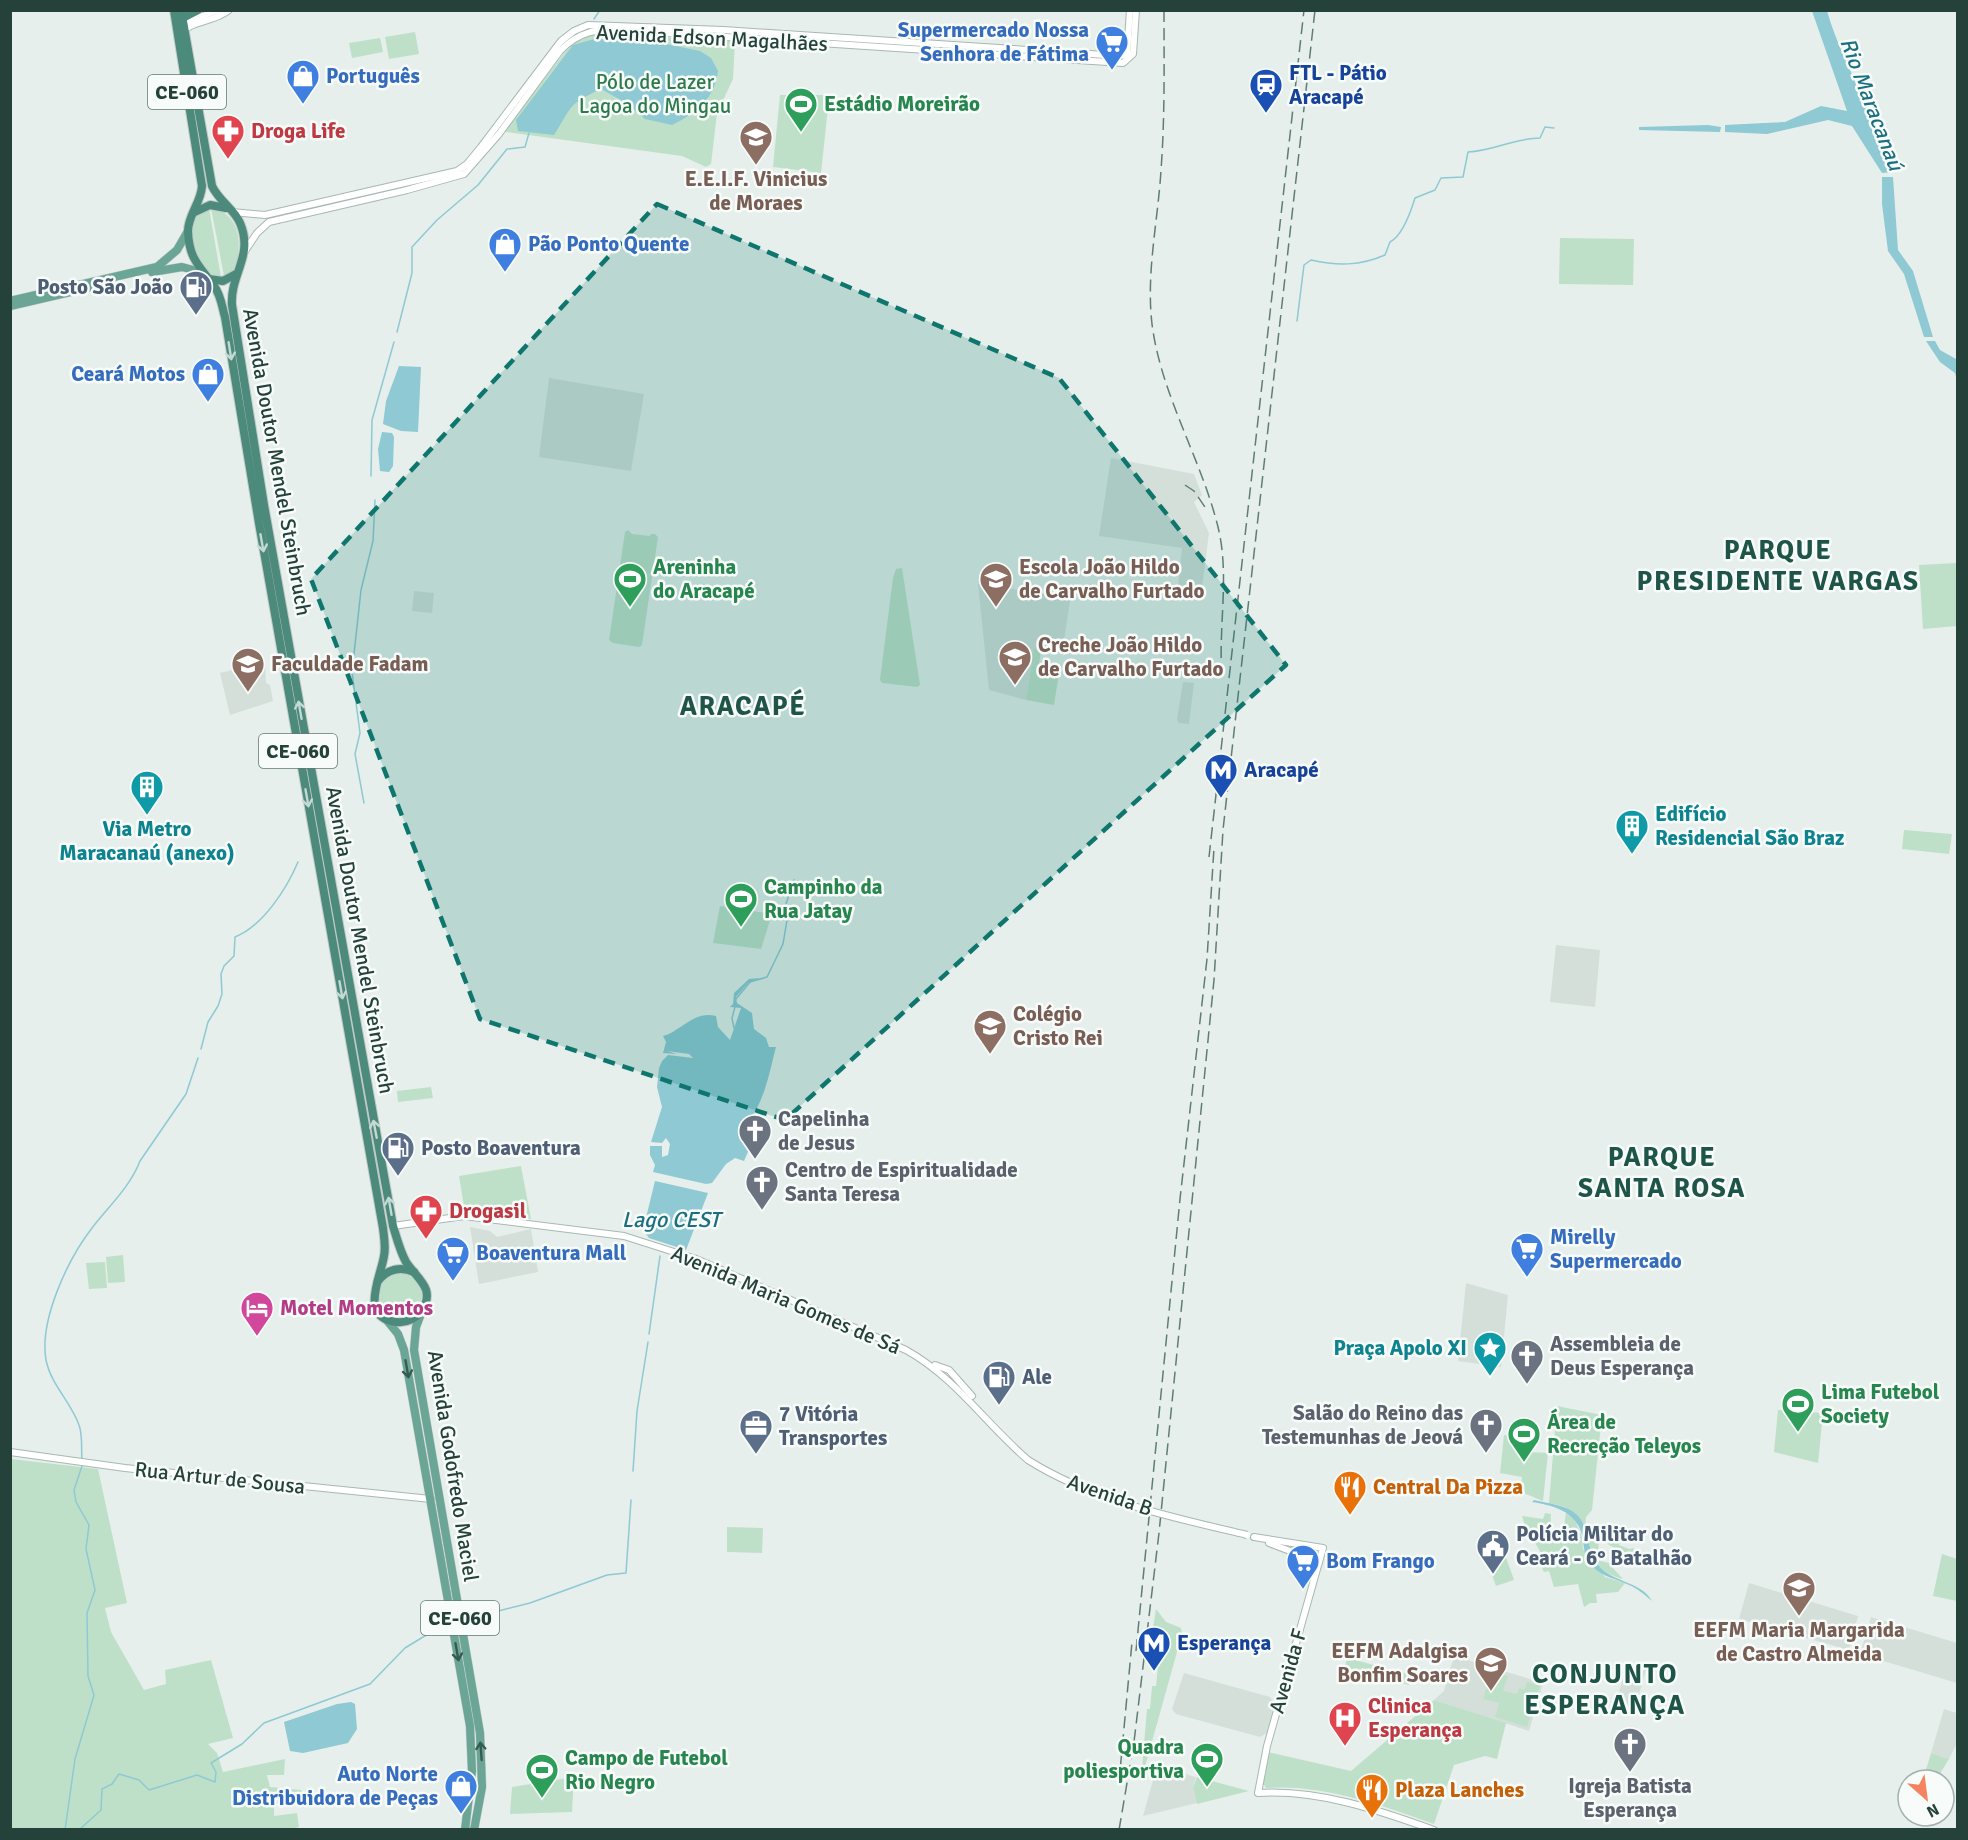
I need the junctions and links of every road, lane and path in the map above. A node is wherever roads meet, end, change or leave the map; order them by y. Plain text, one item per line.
1 (174, 10) edge
2 (198, 10) edge
3 (218, 10) edge
4 (229, 10) edge
5 (1130, 10) edge
6 (1136, 10) edge
7 (182, 16) edge
8 (185, 30) junction
9 (723, 30) junction
10 (721, 38) junction
11 (869, 44) junction
12 (558, 49) junction
13 (1122, 60) junction
14 (408, 187) junction
15 (229, 210) junction
16 (195, 212) junction
17 (188, 229) junction
18 (244, 252) junction
19 (239, 271) junction
20 (203, 275) junction
21 (10, 301) edge
22 (10, 306) edge
23 (393, 1226) junction
24 (383, 1228) joint
25 (415, 1272) junction
26 (378, 1281) junction
27 (422, 1311) junction
28 (384, 1316) junction
29 (929, 1363) junction
30 (950, 1370) joint
31 (946, 1377) joint
32 (986, 1417) junction
33 (10, 1452) edge
34 (430, 1499) junction
35 (1254, 1537) junction
36 (1323, 1548) joint
37 (1319, 1562) junction
38 (465, 1830) edge
39 (474, 1830) edge
40 (1434, 1830) edge

1 - 16 highway, CE-060
2 - 7 highway
3 - 7 street
4 - 8 street
5 - 13 street
6 - 13 street
7 - 8 highway, CE-060
8 - 15 highway, CE-060
9 - 10 street
9 - 11 street, Avenida Edson Magalhães
9 - 12 street, Avenida Edson Magalhães
10 - 11 street, Avenida Edson Magalhães
10 - 12 street, Avenida Edson Magalhães
11 - 13 street, Avenida Edson Magalhães
12 - 14 street, Avenida Edson Magalhães
14 - 15 street, Avenida Edson Magalhães
14 - 18 street, Avenida Edson Magalhães
15 - 16 highway
15 - 18 highway, CE-060
16 - 17 highway, CE-060
17 - 20 highway, CE-060
17 - 21 main road
18 - 19 highway, CE-060
19 - 20 highway
23 -> 19 highway, Avenida Doutor Mendel Steinbruch / CE-060
20 - 22 main road
20 -> 24 highway, Avenida Doutor Mendel Steinbruch / CE-060
23 - 25 highway, Avenida Godofredo Maciel / CE-060
23 - 29 street, Avenida Maria Gomes de Sá
24 - 26 highway, Avenida Godofredo Maciel / CE-060
25 - 26 highway
25 - 27 highway, Avenida Godofredo Maciel / CE-060
26 - 28 highway, Avenida Godofredo Maciel / CE-060
27 - 28 highway
39 -> 27 main road, Avenida Godofredo Maciel / CE-060
28 -> 34 main road, Avenida Godofredo Maciel / CE-060
29 - 30 street, Avenida Maria Gomes de Sá
29 - 31 street, Avenida Maria Gomes de Sá
30 - 32 street, Avenida B
31 - 32 street, Avenida B
32 - 35 street, Avenida B, bridge
33 - 34 street, Rua Artur de Sousa
34 -> 38 main road, Avenida Godofredo Maciel / CE-060
35 - 36 street, Avenida B
35 - 37 street, Avenida B
36 - 37 street, Avenida F
37 - 40 street, Avenida F

